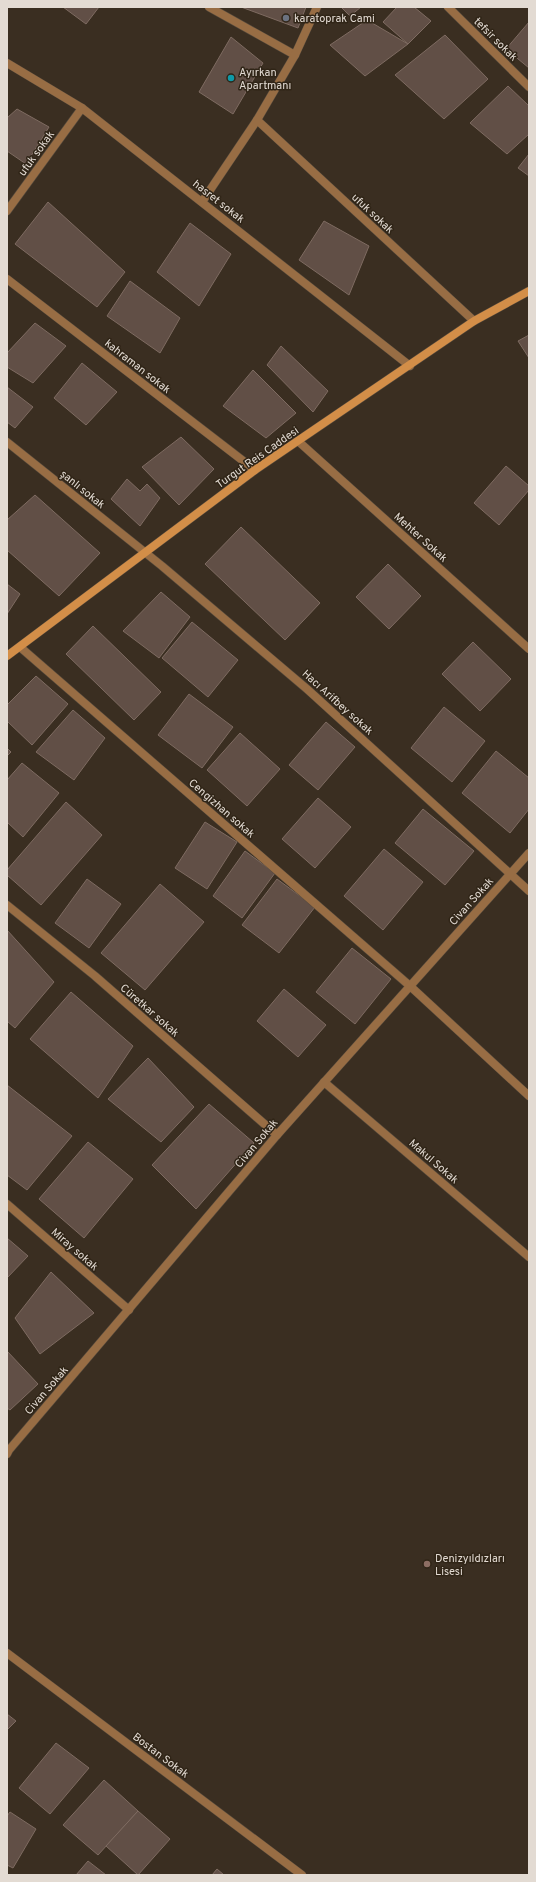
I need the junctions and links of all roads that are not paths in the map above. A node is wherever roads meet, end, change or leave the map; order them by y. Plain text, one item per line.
1 (209, 7) edge
2 (317, 7) edge
3 (448, 7) edge
4 (295, 55) junction
5 (7, 63) edge
6 (529, 87) edge
7 (82, 108) junction
8 (257, 120) junction
9 (202, 202) junction
10 (7, 210) edge
11 (7, 279) edge
12 (529, 291) edge
13 (474, 321) junction
14 (410, 366) junction
15 (298, 441) junction
16 (7, 442) edge
17 (255, 470) junction
18 (146, 553) junction
19 (20, 647) junction
20 (529, 649) edge
21 (7, 656) edge
22 (529, 853) edge
23 (510, 874) junction
24 (529, 891) edge
25 (7, 905) edge
26 (410, 986) junction
27 (324, 1082) junction
28 (529, 1096) edge
29 (276, 1135) junction
30 (7, 1204) edge
31 (529, 1257) edge
32 (129, 1310) junction
33 (8, 1451) edge
34 (7, 1652) edge
35 (302, 1875) edge

1 - 4 street
2 - 4 street
3 - 6 street, tefsir sokak
4 - 8 street
5 - 7 street, hasret sokak
7 - 9 street, hasret sokak
7 - 10 street, ufuk sokak
8 - 9 street
8 - 13 street, ufuk sokak
9 - 14 street, hasret sokak
11 - 17 street, kahraman sokak
12 - 13 street, Turgut Reis Caddesi
13 - 14 street, Turgut Reis Caddesi
14 - 15 street, Turgut Reis Caddesi
15 - 17 street, Turgut Reis Caddesi
15 - 20 street, Mehter Sokak
16 - 18 street, şanlı sokak
17 - 18 street, Turgut Reis Caddesi
18 - 19 street, Turgut Reis Caddesi
18 - 23 street, Hacı Arifbey sokak
19 - 21 street, Turgut Reis Caddesi
19 - 26 street, Cengizhan sokak
22 - 23 street, Civan Sokak
23 - 24 street, Hacı Arifbey sokak
23 - 26 street, Civan Sokak
25 - 29 street, Cüretkar sokak
26 - 27 street, Civan Sokak
26 - 28 street, Cengizhan sokak
27 - 29 street, Civan Sokak
27 - 31 street, Makul Sokak
29 - 32 street, Civan Sokak
30 - 32 street, Miray sokak
32 - 33 street, Civan Sokak
34 - 35 street, Bostan Sokak

